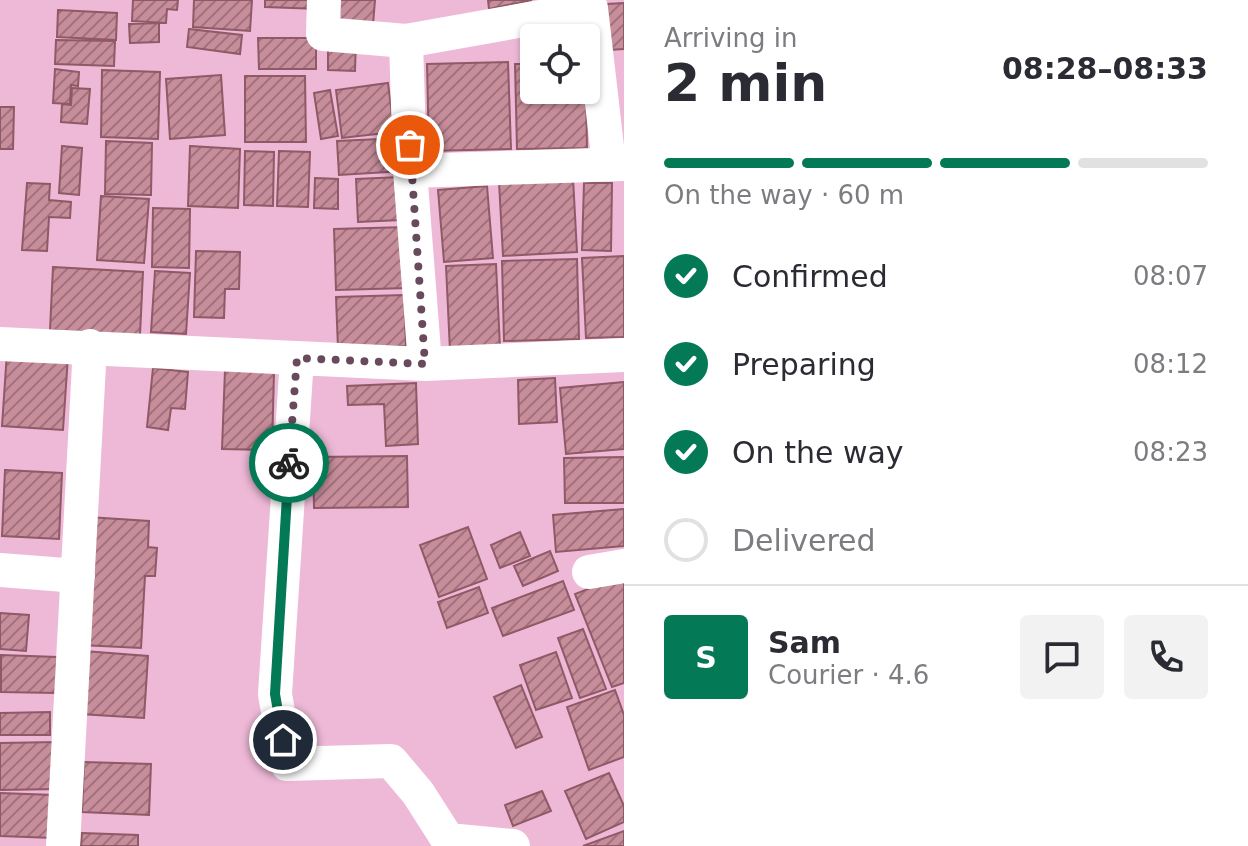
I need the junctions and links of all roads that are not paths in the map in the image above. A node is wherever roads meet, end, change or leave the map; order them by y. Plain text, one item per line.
1 (324, 0) edge
2 (591, 4) edge
3 (406, 41) junction
4 (617, 164) edge
5 (410, 171) junction
6 (0, 344) edge
7 (90, 346) junction
8 (624, 355) edge
9 (297, 358) junction
10 (425, 364) junction
11 (624, 566) edge
12 (0, 570) edge
13 (589, 572) dead end
14 (78, 576) junction
15 (63, 846) edge
16 (513, 846) edge

1 - 3 street
2 - 3 street
2 - 4 street
3 - 5 street
4 - 5 street
5 - 10 street
6 - 7 street
7 - 9 street
7 - 14 street
8 - 10 street
9 - 10 street
9 - 16 street
11 - 13 street
12 - 14 street
14 - 15 street

